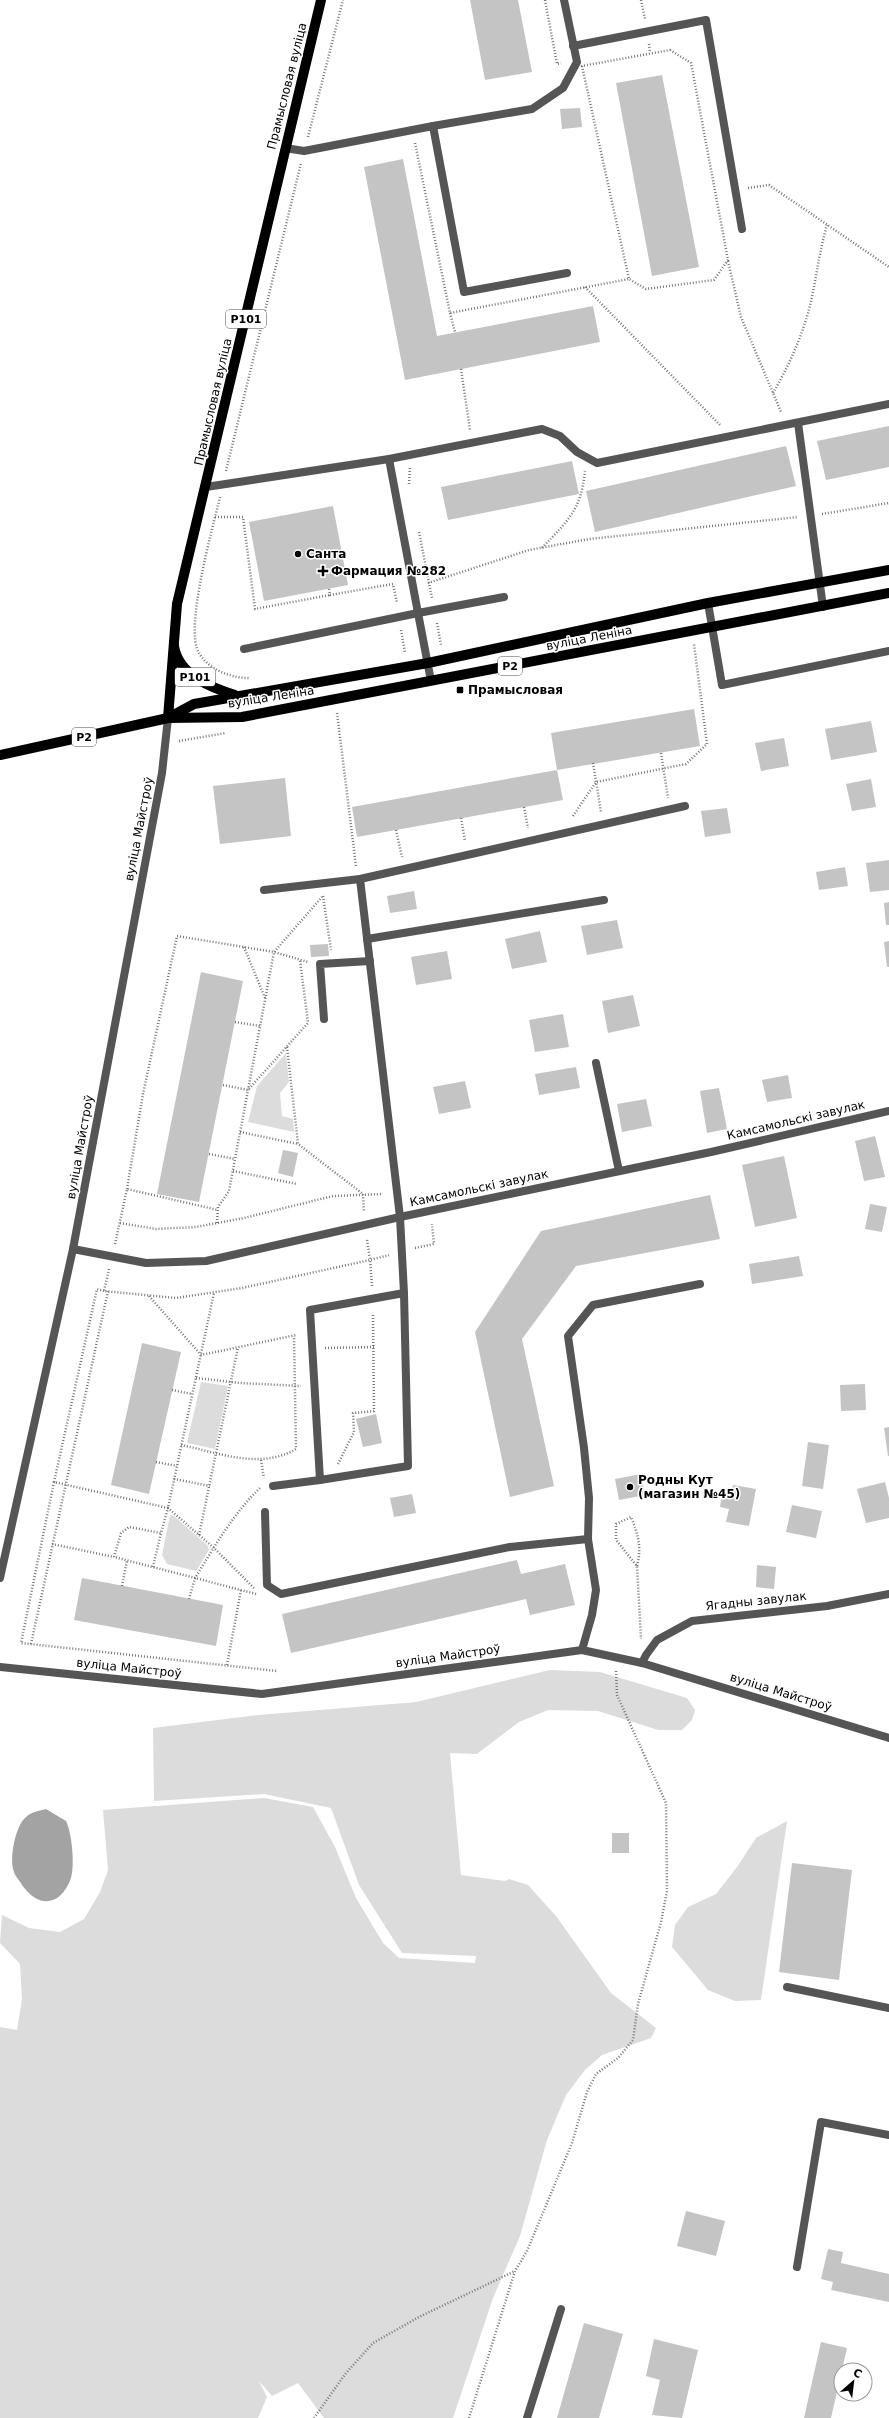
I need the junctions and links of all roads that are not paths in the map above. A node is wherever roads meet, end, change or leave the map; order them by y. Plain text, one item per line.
1 (321, 0) edge
2 (564, 0) edge
3 (573, 46) junction
4 (433, 126) junction
5 (285, 148) junction
6 (742, 229) dead end
7 (567, 273) dead end
8 (889, 404) edge
9 (798, 423) junction
10 (389, 459) junction
11 (206, 487) junction
12 (889, 570) edge
13 (820, 583) junction
14 (889, 593) edge
15 (504, 597) dead end
16 (708, 603) junction
17 (823, 607) junction
18 (418, 613) junction
19 (712, 628) junction
20 (173, 638) junction
21 (244, 649) dead end
22 (889, 651) edge
23 (428, 663) junction
24 (431, 682) junction
25 (237, 696) junction
26 (168, 718) junction
27 (0, 755) edge
28 (685, 806) dead end
29 (360, 879) junction
30 (264, 890) dead end
31 (604, 900) dead end
32 (367, 939) junction
33 (370, 961) junction
34 (324, 1019) dead end
35 (596, 1063) dead end
36 (889, 1111) edge
37 (619, 1172) junction
38 (400, 1216) junction
39 (73, 1249) junction
40 (700, 1284) dead end
41 (404, 1294) junction
42 (320, 1480) junction
43 (273, 1486) dead end
44 (265, 1512) dead end
45 (588, 1538) junction
46 (0, 1578) edge
47 (889, 1594) edge
48 (582, 1650) junction
49 (642, 1663) junction
50 (0, 1667) edge
51 (889, 1738) edge
52 (787, 1988) dead end
53 (889, 2008) edge
54 (889, 2135) edge
55 (797, 2267) dead end
56 (561, 2309) dead end
57 (527, 2418) edge

1 - 5 main road, Прамысловая вуліца / Р101
2 - 3 street
3 - 4 street
3 - 6 street
4 - 5 street
4 - 7 street
5 - 11 main road, Прамысловая вуліца / Р101
8 - 9 street
9 - 10 street
9 - 13 street
10 - 11 street
10 - 18 street
11 - 20 main road, Прамысловая вуліца / Р101
12 - 13 main road, вуліца Леніна / Р2
13 - 16 main road, вуліца Леніна / Р2
13 - 17 street
14 - 17 main road, вуліца Леніна / Р2
15 - 18 street
16 - 19 street
16 - 23 main road, вуліца Леніна / Р2
17 - 19 main road, вуліца Леніна / Р2
18 - 21 street
18 - 23 street
19 - 22 street
19 - 24 main road, вуліца Леніна / Р2
20 - 25 main road, Р101
20 - 26 main road, Прамысловая вуліца / Р101
23 - 24 street
23 - 25 main road, вуліца Леніна / Р2
24 - 26 main road, вуліца Леніна / Р2
25 - 26 main road, вуліца Леніна / Р2
26 - 27 main road, Р2
26 - 39 street, вуліца Майстроў
28 - 29 street
29 - 30 street
29 - 32 street
31 - 32 street
32 - 33 street
33 - 34 street
33 - 38 street
35 - 37 street
36 - 37 street, Камсамольскі завулак
37 - 38 street, Камсамольскі завулак
38 - 39 street, Камсамольскі завулак
38 - 41 street
39 - 46 street, вуліца Майстроў
40 - 45 street
41 - 42 street
41 - 42 street
42 - 43 street
44 - 45 street
45 - 48 street
47 - 49 street, Ягадны завулак
48 - 49 street, вуліца Майстроў
48 - 50 street, вуліца Майстроў
49 - 51 street, вуліца Майстроў
52 - 53 street
54 - 55 street
56 - 57 street

